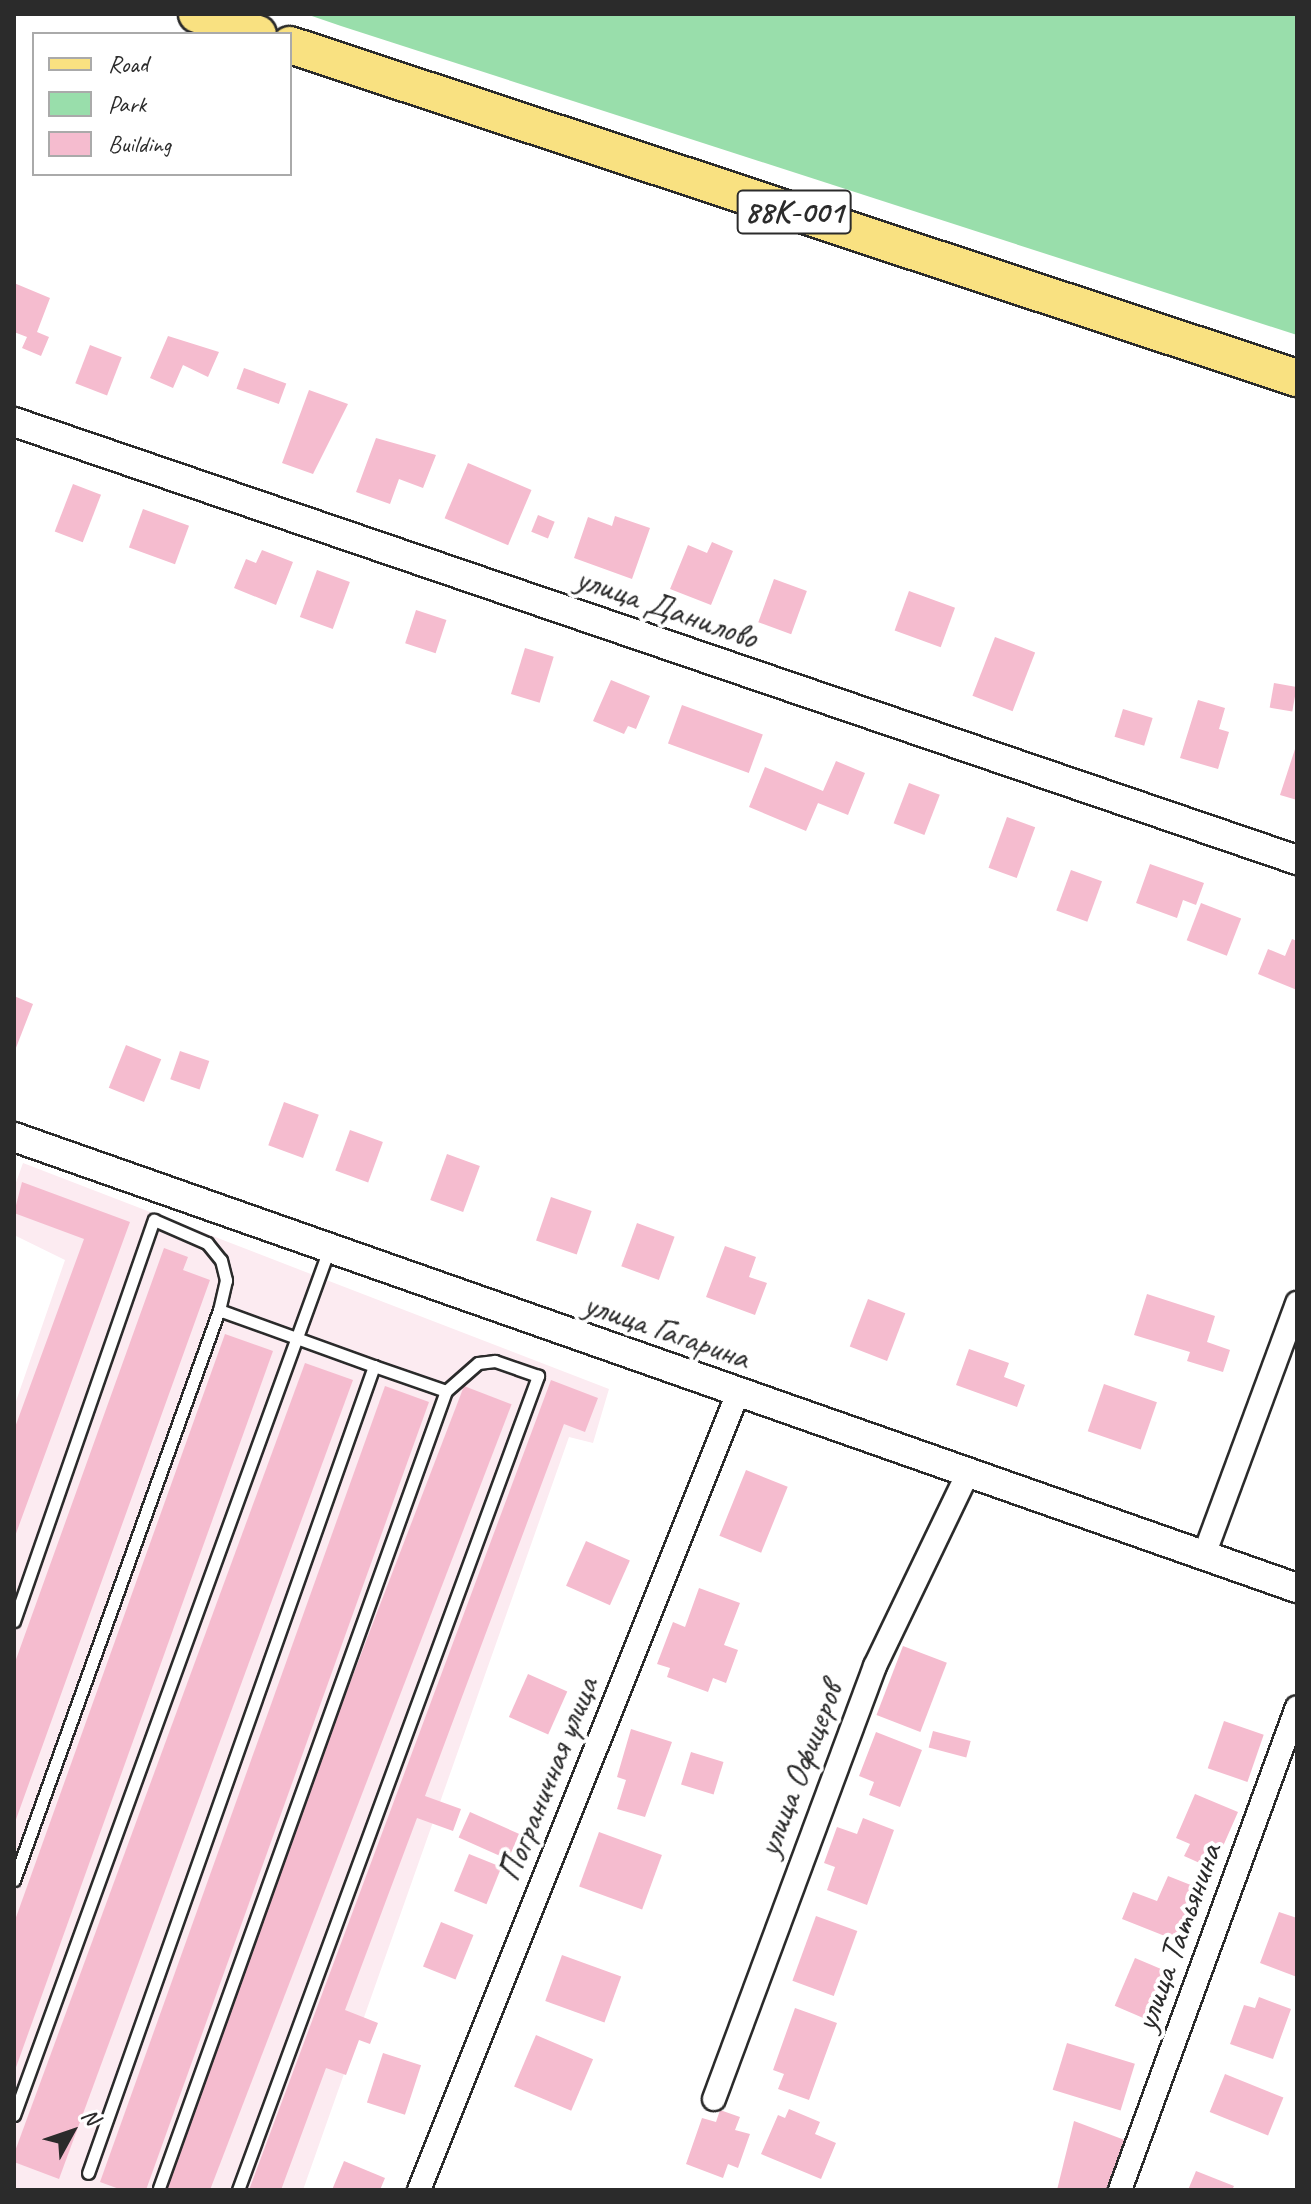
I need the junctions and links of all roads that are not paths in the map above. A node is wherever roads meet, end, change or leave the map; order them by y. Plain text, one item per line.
1 (197, 14) edge
2 (252, 32) edge
3 (292, 46) edge
4 (1297, 378) edge
5 (14, 422) edge
6 (1297, 860) edge
7 (14, 1137) edge
8 (329, 1249) junction
9 (1297, 1303) edge
10 (219, 1310) junction
11 (296, 1337) junction
12 (374, 1366) junction
13 (446, 1391) junction
14 (738, 1393) junction
15 (968, 1473) junction
16 (1204, 1555) junction
17 (1297, 1588) edge
18 (14, 1621) edge
19 (1297, 1707) edge
20 (14, 1880) edge
21 (714, 2099) dead end
22 (14, 2115) edge
23 (88, 2173) dead end
24 (159, 2188) dead end
25 (238, 2190) edge
26 (419, 2190) edge
27 (1120, 2190) edge

1 - 2 main road
3 - 4 main road, 88К-001
5 - 6 street, улица Данилово
7 - 8 street, улица Гагарина
8 - 11 lane
8 - 14 street, улица Гагарина
9 - 16 street
10 - 11 lane
10 - 18 lane
10 - 20 lane
11 - 12 lane
11 - 22 lane
12 - 13 lane
12 - 23 lane
13 - 24 lane
13 - 25 lane
14 - 15 street, улица Гагарина
14 - 26 street, Пограничная улица
15 - 16 street, улица Гагарина
15 - 21 street, улица Офицеров
16 - 17 street, улица Гагарина
19 - 27 street, улица Татьянина

